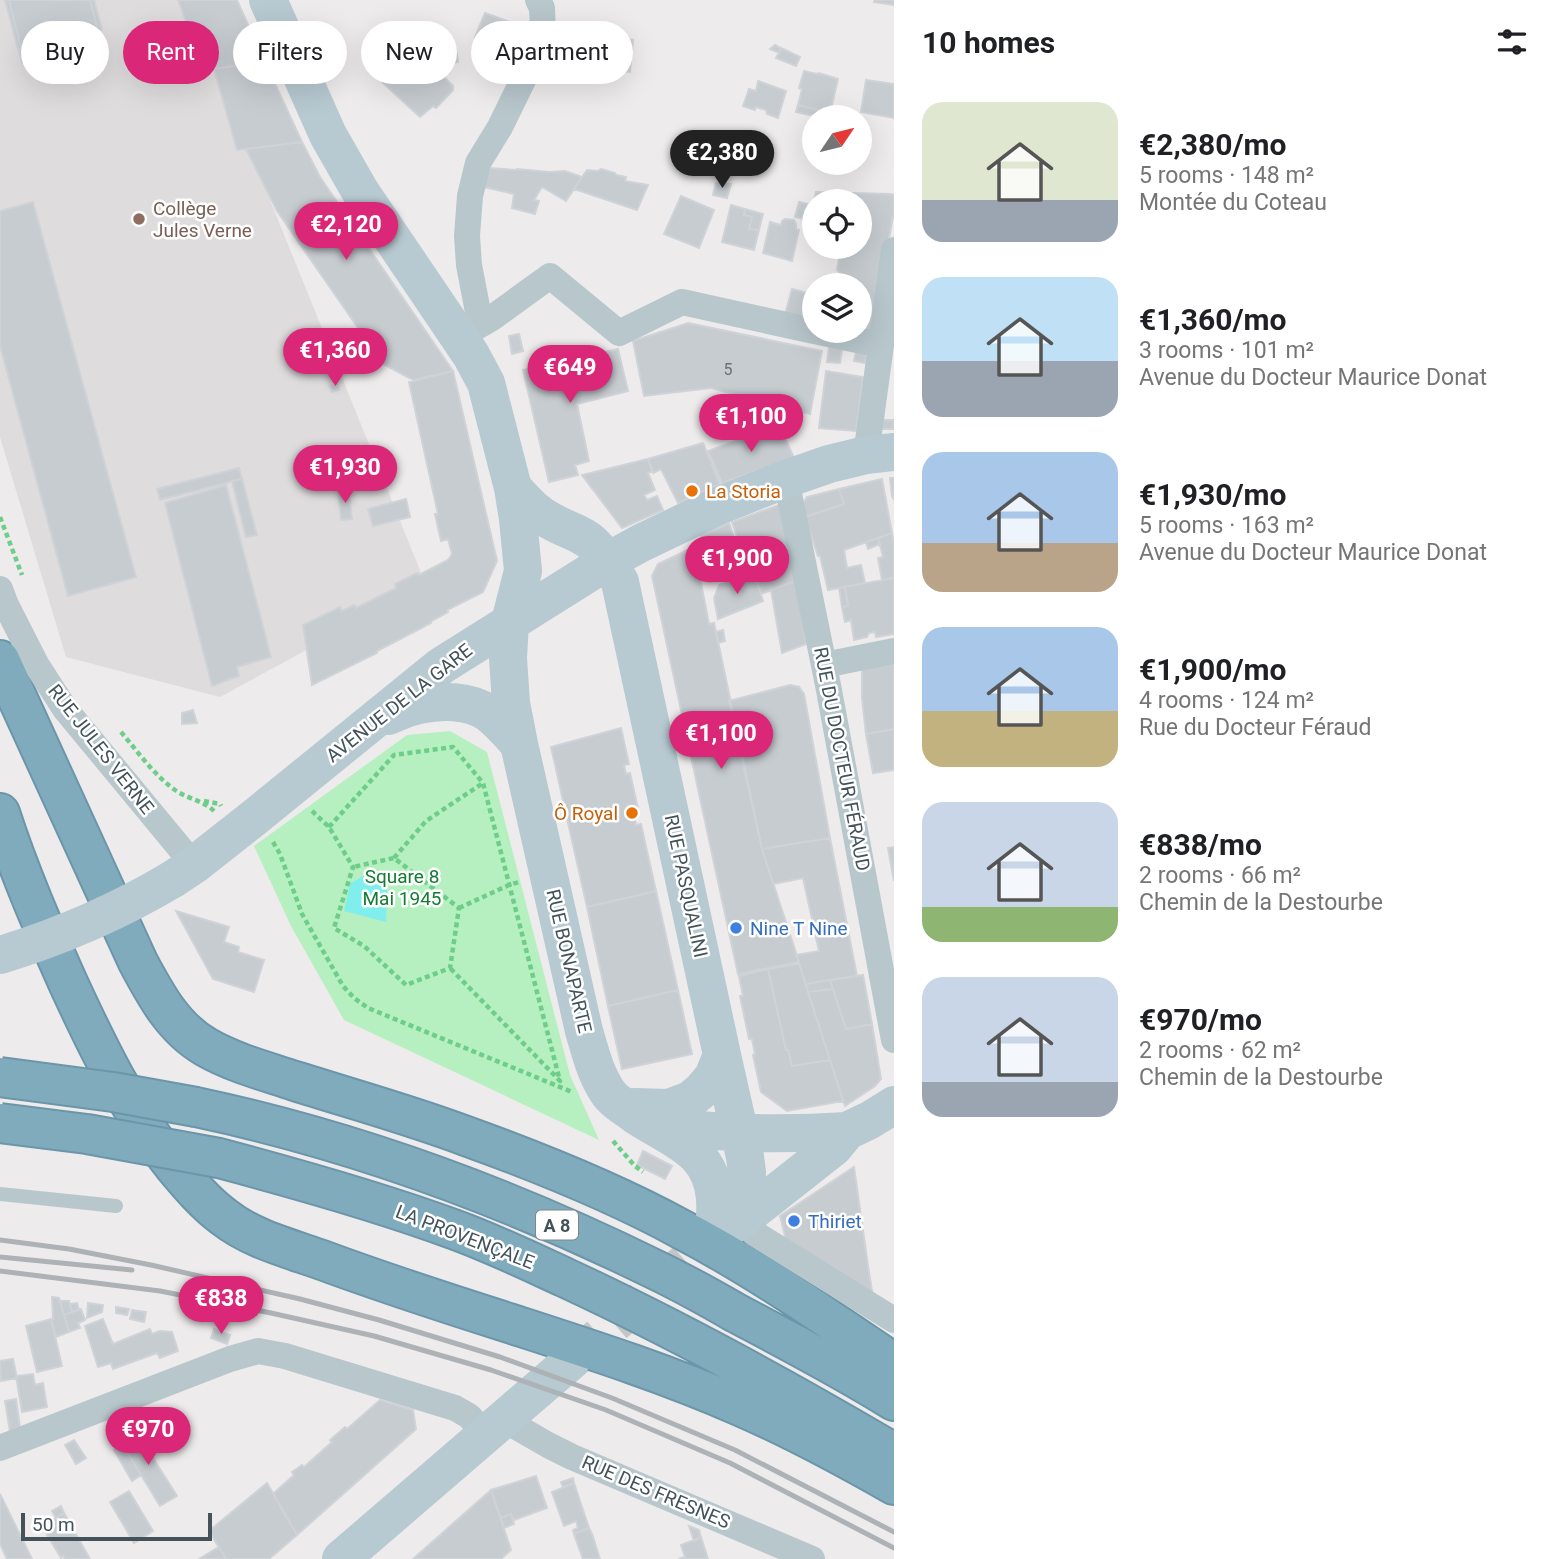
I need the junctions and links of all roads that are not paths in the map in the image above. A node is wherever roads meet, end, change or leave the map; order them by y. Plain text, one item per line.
1 (268, 0) edge
2 (538, 0) edge
3 (894, 250) edge
4 (802, 328) edge
5 (470, 332) junction
6 (871, 343) edge
7 (881, 345) junction
8 (880, 454) edge
9 (786, 479) junction
10 (513, 488) junction
11 (608, 561) junction
12 (12, 585) edge
13 (510, 622) junction
14 (894, 650) edge
15 (0, 660) edge
16 (824, 665) junction
17 (372, 723) junction
18 (519, 744) junction
19 (0, 813) edge
20 (183, 872) junction
21 (0, 956) edge
22 (894, 1040) edge
23 (722, 1055) junction
24 (0, 1077) edge
25 (894, 1105) edge
26 (615, 1115) junction
27 (0, 1123) edge
28 (740, 1131) junction
29 (847, 1131) junction
30 (0, 1194) edge
31 (116, 1206) dead end
32 (744, 1218) junction
33 (894, 1320) edge
34 (571, 1361) tunnel mouth
35 (894, 1363) edge
36 (894, 1401) edge
37 (494, 1426) junction
38 (0, 1448) edge
39 (894, 1453) edge
40 (894, 1485) edge
41 (341, 1559) edge
42 (812, 1559) edge

1 - 5 main road, RUE BONAPARTE
2 - 5 street
3 - 7 street
4 - 5 street
5 - 10 main road, RUE BONAPARTE
6 - 7 street
7 - 8 street
8 - 9 main road, AVENUE DE LA GARE
9 - 11 main road, AVENUE DE LA GARE
9 - 16 street, RUE DU DOCTEUR FÉRAUD
10 - 11 main road
10 - 13 main road, RUE BONAPARTE
11 - 13 main road, AVENUE DE LA GARE
11 - 23 main road, RUE PASQUALINI
12 - 20 street, RUE JULES VERNE
13 - 17 main road, AVENUE DE LA GARE
13 - 18 main road, RUE BONAPARTE
14 - 16 street
15 - 35 highway
16 - 22 street, RUE DU DOCTEUR FÉRAUD
17 - 18 main road
17 - 20 main road, AVENUE DE LA GARE
18 - 26 main road, RUE BONAPARTE
19 - 40 highway
20 - 21 main road, AVENUE DE LA GARE, bridge
23 - 26 main road
23 - 28 main road, RUE PASQUALINI
24 - 36 highway, A 8, bridge
25 - 29 main road
26 - 28 main road
26 - 32 main road
27 - 39 highway, LA PROVENÇALE / A 8, bridge
28 - 29 main road
28 - 32 main road, RUE PASQUALINI
29 - 32 main road
30 - 31 lane
32 - 33 street
34 - 37 main road
37 - 38 street, RUE DES FRESNES
37 - 41 main road
37 - 42 street, RUE DES FRESNES

